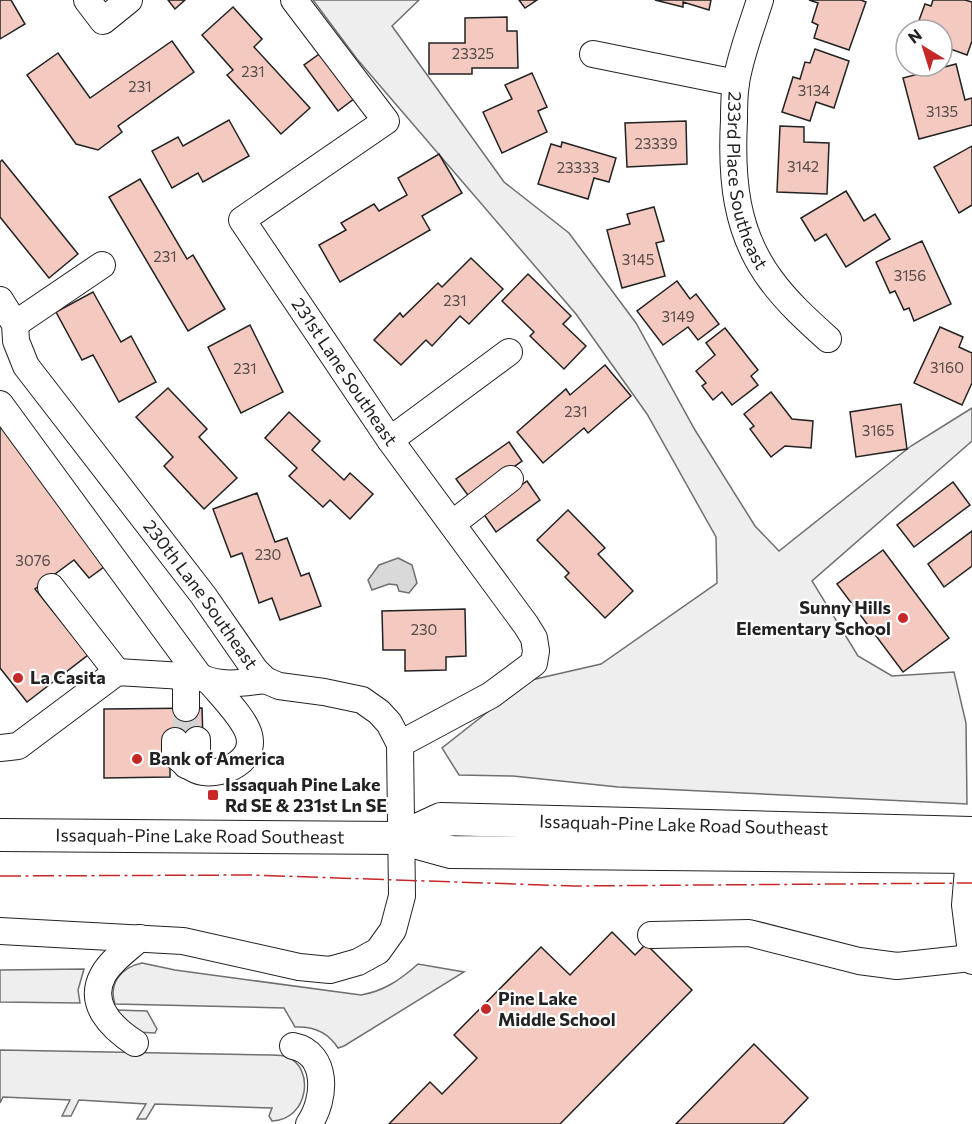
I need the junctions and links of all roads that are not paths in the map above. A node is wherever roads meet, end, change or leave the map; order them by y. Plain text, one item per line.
1 (87, 0) edge
2 (129, 0) edge
3 (294, 0) edge
4 (760, 0) edge
5 (593, 54) dead end
6 (736, 82) junction
7 (102, 266) dead end
8 (0, 300) edge
9 (15, 324) junction
10 (828, 339) dead end
11 (509, 352) dead end
12 (0, 404) edge
13 (390, 440) junction
14 (510, 480) dead end
15 (452, 524) junction
16 (51, 587) dead end
17 (117, 672) junction
18 (265, 680) junction
19 (191, 692) junction
20 (400, 744) junction
21 (186, 746) tunnel mouth
22 (0, 748) edge
23 (0, 835) edge
24 (400, 838) junction
25 (971, 849) edge
26 (0, 931) edge
27 (651, 935) dead end
28 (140, 938) junction
29 (971, 959) edge
30 (135, 1043) dead end
31 (293, 1046) dead end
32 (309, 1124) edge

1 - 2 street
3 - 13 street, 231st Lane Southeast
4 - 6 street, 233rd Place Southeast
5 - 6 street
6 - 10 street, 233rd Place Southeast
7 - 9 street
8 - 9 street, 230th Lane Southeast
9 - 18 street, 230th Lane Southeast
11 - 13 street
12 - 19 street
13 - 15 street, 231st Lane Southeast
14 - 15 street
15 - 20 street, 231st Lane Southeast
16 - 17 street
17 - 19 street
17 - 22 street
18 - 19 street
18 - 20 street, 230th Lane Southeast
19 - 21 street
20 - 24 street
23 - 24 main road, Issaquah-Pine Lake Road Southeast
24 - 25 main road, Issaquah-Pine Lake Road Southeast
24 - 28 street
25 - 29 street
26 - 28 street
27 - 29 street
28 - 30 street
31 - 32 street

